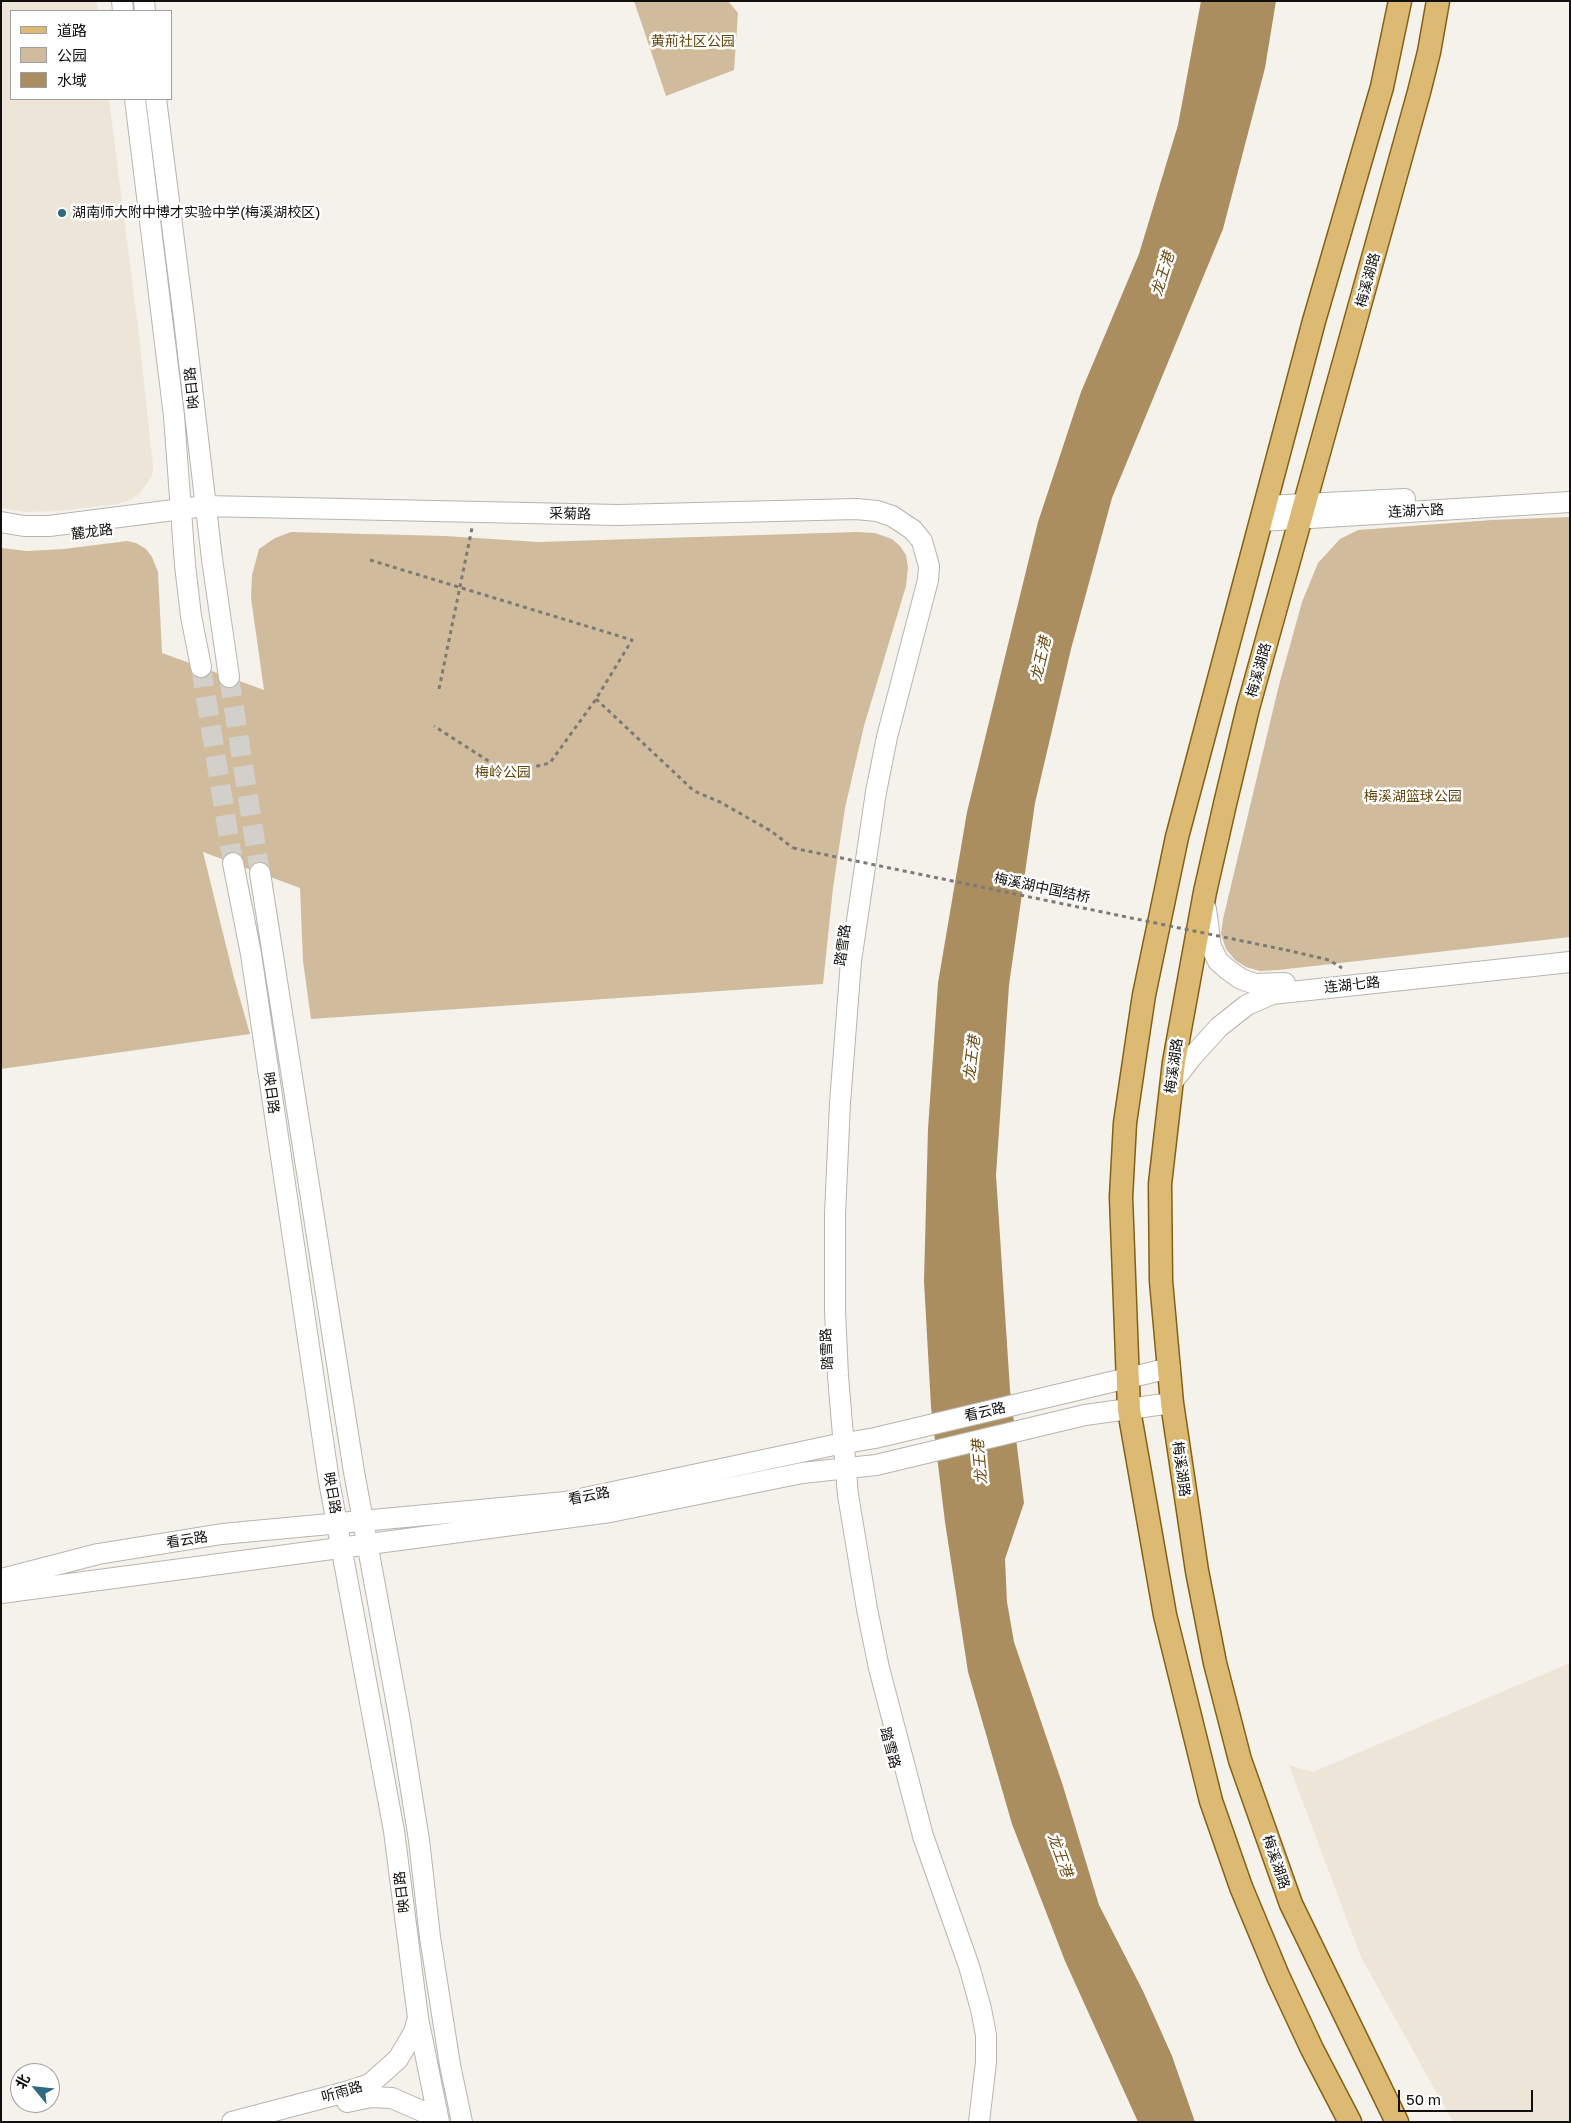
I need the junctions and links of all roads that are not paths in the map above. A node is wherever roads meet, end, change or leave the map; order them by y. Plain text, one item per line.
1 (1400, 1) edge
2 (1438, 1) edge
3 (135, 100) edge
4 (156, 100) edge
5 (1570, 491) edge
6 (1570, 502) edge
7 (1304, 511) junction
8 (206, 512) junction
9 (181, 514) junction
10 (1263, 514) junction
11 (1, 522) edge
12 (1, 533) edge
13 (924, 566) junction
14 (201, 667) tunnel mouth
15 (229, 677) tunnel mouth
16 (233, 863) tunnel mouth
17 (260, 873) tunnel mouth
18 (1205, 892) junction
19 (1570, 949) edge
20 (1570, 962) edge
21 (1171, 1084) junction
22 (1170, 1368) junction
23 (1128, 1378) junction
24 (1172, 1403) junction
25 (1129, 1410) junction
26 (838, 1444) junction
27 (841, 1469) junction
28 (364, 1521) junction
29 (337, 1524) junction
30 (368, 1545) junction
31 (341, 1548) junction
32 (1, 1579) edge
33 (1, 1593) edge
34 (418, 2018) junction
35 (232, 2122) edge
36 (268, 2122) edge
37 (435, 2122) edge
38 (439, 2122) edge
39 (462, 2122) edge
40 (970, 2122) edge
41 (979, 2122) edge
42 (1350, 2122) edge
43 (1397, 2122) edge

1 - 10 main road
2 - 7 main road, 梅溪湖路
3 - 9 main road, 映日路
4 - 8 main road, 映日路
5 - 7 main road, 连湖六路
6 - 7 main road, 连湖六路
7 - 10 main road, 连湖六路
7 - 18 main road, 梅溪湖路
8 - 9 main road, 采菊路
8 - 13 main road, 采菊路
8 - 13 main road, 采菊路
8 - 15 main road, 映日路
9 - 11 main road, 麓龙路
9 - 12 main road, 麓龙路
9 - 14 main road, 映日路
10 - 23 main road
13 - 26 main road, 踏雪路
16 - 29 main road, 映日路
17 - 28 main road, 映日路
18 - 19 main road, 连湖七路
18 - 21 main road, 梅溪湖路
20 - 21 main road, 连湖七路
21 - 22 main road, 梅溪湖路
22 - 23 main road, 看云路
22 - 24 main road, 梅溪湖路
23 - 25 main road
23 - 26 main road, 看云路
24 - 25 main road, 看云路
24 - 43 main road, 梅溪湖路
25 - 27 main road, 看云路
25 - 42 main road
26 - 27 main road, 踏雪路
26 - 28 main road, 看云路
27 - 30 main road, 看云路
27 - 40 main road, 踏雪路
27 - 41 main road, 踏雪路
28 - 29 main road, 看云路
28 - 30 main road, 映日路
29 - 31 main road, 映日路
29 - 32 main road, 看云路
30 - 31 main road, 看云路
30 - 39 main road, 映日路
31 - 33 main road, 看云路
31 - 34 main road, 映日路
34 - 35 main road, 听雨路
34 - 38 main road, 映日路
36 - 37 main road, 听雨路

